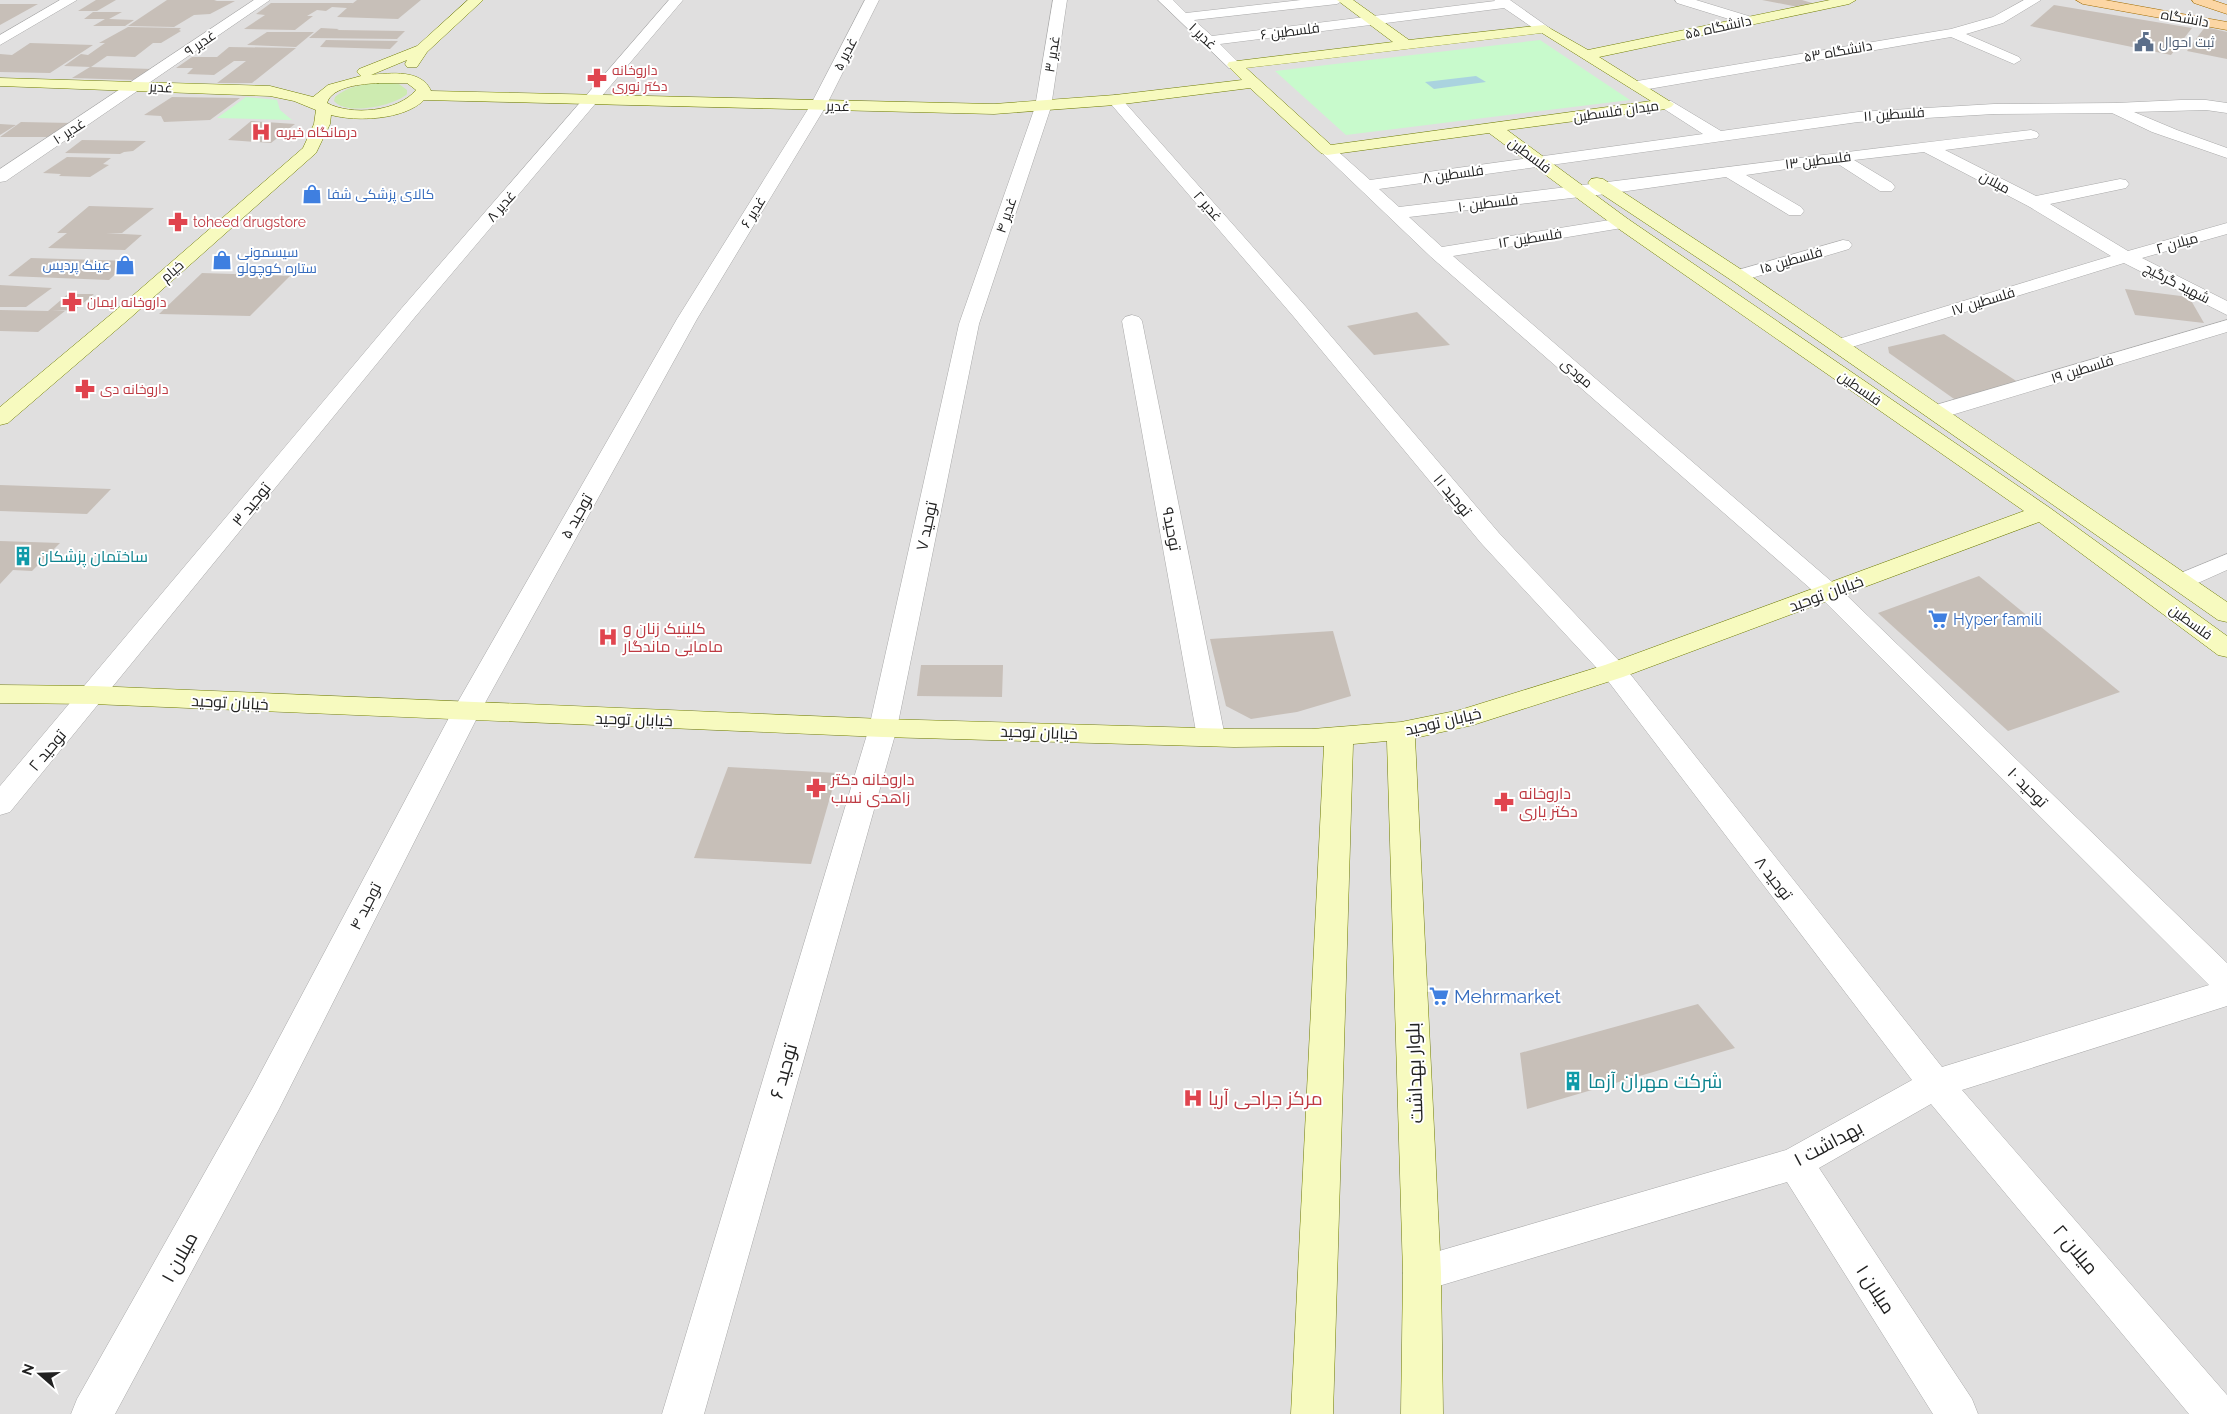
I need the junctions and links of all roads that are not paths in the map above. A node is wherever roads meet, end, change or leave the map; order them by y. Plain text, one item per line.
1 (70, 0) edge
2 (263, 0) edge
3 (476, 0) edge
4 (676, 0) edge
5 (1060, 0) edge
6 (1337, 0) edge
7 (1344, 0) edge
8 (1682, 0) edge
9 (1849, 0) edge
10 (2034, 0) edge
11 (2083, 0) edge
12 (2199, 0) edge
13 (871, 1) edge
14 (1504, 2) edge
15 (1174, 8) edge
16 (2227, 10) edge
17 (1371, 20) junction
18 (1750, 21) junction
19 (2227, 26) edge
20 (1544, 28) junction
21 (1953, 33) junction
22 (0, 41) edge
23 (1209, 41) junction
24 (1406, 45) junction
25 (422, 49) junction
26 (1586, 55) junction
27 (2014, 60) dead end
28 (1234, 65) junction
29 (414, 81) junction
30 (0, 82) edge
31 (1254, 84) junction
32 (138, 86) junction
33 (1637, 86) junction
34 (270, 91) junction
35 (422, 96) junction
36 (594, 100) junction
37 (1115, 100) junction
38 (1666, 104) junction
39 (2206, 104) junction
40 (2227, 104) edge
41 (818, 106) junction
42 (322, 107) junction
43 (1043, 107) junction
44 (2116, 108) junction
45 (2227, 108) edge
46 (384, 111) junction
47 (1858, 117) junction
48 (1516, 125) junction
49 (1493, 128) junction
50 (345, 129) dead end
51 (2031, 135) dead end
52 (1719, 136) junction
53 (330, 138) dead end
54 (1930, 148) junction
55 (310, 150) junction
56 (1328, 150) junction
57 (2227, 152) edge
58 (1838, 157) junction
59 (1564, 159) junction
60 (1540, 162) junction
61 (1730, 172) junction
62 (0, 177) edge
63 (2120, 184) dead end
64 (1366, 186) junction
65 (1886, 187) dead end
66 (1606, 189) junction
67 (1581, 192) junction
68 (2034, 202) junction
69 (1795, 211) dead end
70 (1396, 213) junction
71 (1622, 223) junction
72 (2227, 228) edge
73 (1843, 245) dead end
74 (1438, 252) junction
75 (2126, 257) junction
76 (1738, 276) junction
77 (2227, 309) edge
78 (409, 312) joint
79 (1300, 312) joint
80 (687, 319) joint
81 (1132, 321) dead end
82 (969, 324) joint
83 (2227, 326) edge
84 (1839, 346) junction
85 (1937, 412) junction
86 (0, 418) edge
87 (2042, 513) junction
88 (2227, 561) edge
89 (2180, 582) junction
90 (1829, 592) junction
91 (2227, 614) edge
92 (2227, 649) edge
93 (1614, 672) junction
94 (0, 694) edge
95 (93, 695) junction
96 (466, 712) junction
97 (883, 728) junction
98 (1401, 732) junction
99 (1339, 736) junction
100 (1211, 737) junction
101 (0, 805) edge
102 (2227, 983) edge
103 (2227, 993) edge
104 (1935, 1084) junction
105 (265, 1100) joint
106 (1795, 1163) junction
107 (1422, 1273) junction
108 (92, 1414) edge
109 (683, 1414) edge
110 (1312, 1414) edge
111 (1422, 1414) edge
112 (1957, 1414) edge
113 (2216, 1414) edge

1 - 22 street
2 - 32 street, غدیر ۹
3 - 25 street
4 - 36 street, غدیر ۸
5 - 43 street, غدیر ۳
6 - 15 street
7 - 17 street
8 - 18 street
9 - 18 street, دانشگاه ۵۵
10 - 21 street, دانشگاه ۵۳
11 - 19 main road, دانشگاه
12 - 16 main road
13 - 41 street, غدیر ۵
14 - 17 street, فلسطین ۶
14 - 20 street
15 - 23 street, غدیر ۱
17 - 23 street, فلسطین ۶
17 - 24 street
18 - 26 street, دانشگاه ۵۵
20 - 24 street
20 - 26 street, میدان فلسطین
21 - 27 street
21 - 33 street, دانشگاه ۵۳
23 - 28 street, غدیر ۱
24 - 28 street
25 - 29 street
25 - 34 street
26 - 33 street, میدان فلسطین
28 - 31 street
29 - 35 street
29 - 42 street
30 - 32 street, غدیر
31 - 37 street, غدیر
31 - 56 street
32 - 34 street, غدیر
32 - 62 street, غدیر ۱۰
33 - 38 street, میدان فلسطین
34 - 42 street, غدیر
35 - 36 street, غدیر
35 - 46 street
36 - 41 street, غدیر
36 - 78 street, غدیر ۸
37 - 43 street, غدیر
37 - 79 street, غدیر ۲
38 - 48 street, میدان فلسطین
38 - 52 street
39 - 40 street
39 - 44 street, فلسطین ۱۱
39 - 45 street, فلسطین ۱۱
41 - 43 street, غدیر
41 - 80 street, غدیر ۶
42 - 46 street, غدیر
42 - 55 street, خیام
43 - 82 street, غدیر ۴
44 - 47 street, فلسطین ۱۱
44 - 57 street
46 - 50 street
47 - 52 street, فلسطین ۱۱
47 - 54 street, میلان
48 - 49 street, میدان فلسطین
48 - 59 street, فلسطین
49 - 56 street, میدان فلسطین
49 - 60 street, فلسطین
51 - 54 street, فلسطین ۱۳
52 - 59 street, فلسطین ۱۱
53 - 55 street
54 - 58 street, فلسطین ۱۳
54 - 68 street, میلان
55 - 86 street, خیام
56 - 64 street, مودی
58 - 61 street, فلسطین ۱۳
58 - 65 street
59 - 60 street, فلسطین ۸
59 - 66 street, فلسطین
60 - 64 street, فلسطین ۸
60 - 67 street, فلسطین
61 - 66 street, فلسطین ۱۳
61 - 69 street
63 - 68 street
64 - 70 street, مودی
66 - 67 street, فلسطین ۱۰
66 - 76 street, فلسطین
67 - 70 street, فلسطین ۱۰
67 - 71 street, فلسطین
68 - 75 street, میلان
70 - 74 street, مودی
71 - 74 street, فلسطین ۱۲
71 - 87 street, فلسطین
72 - 75 street, میلان ۲
73 - 76 street, فلسطین ۱۵
74 - 90 street, مودی
75 - 77 street, شهید گرگیج
75 - 84 street, فلسطین ۱۷
76 - 84 street, فلسطین
78 - 95 street, توحید ۳
79 - 93 street, توحید ۱۱
80 - 96 street, توحید ۵
81 - 100 street, توحید۹
82 - 97 street, توحید ۷
83 - 85 street, فلسطین ۱۹
84 - 85 street, فلسطین
85 - 89 street, فلسطین
87 - 90 street, خیابان توحید
87 - 92 street, فلسطین
88 - 89 street
89 - 91 street, فلسطین
90 - 93 street, خیابان توحید
90 - 102 street, توحید ۱۰
93 - 98 street, خیابان توحید
93 - 104 street, توحید ۸
94 - 95 street, خیابان توحید
95 - 96 street, خیابان توحید
95 - 101 street, توحید ۲
96 - 97 street, خیابان توحید
96 - 105 street, توحید ۴
97 - 100 street, خیابان توحید
97 - 109 street, توحید ۶
98 - 99 street, خیابان توحید
98 - 107 street, بلوار بهداشت
99 - 100 street, خیابان توحید
99 - 110 street
103 - 104 street, بهداشت ۱
104 - 106 street, بهداشت ۱
104 - 113 street, میلان ۲
105 - 108 street, میلان ۱
106 - 107 street, بهداشت ۱
106 - 112 street, میلان ۱
107 - 111 street, بلوار بهداشت

